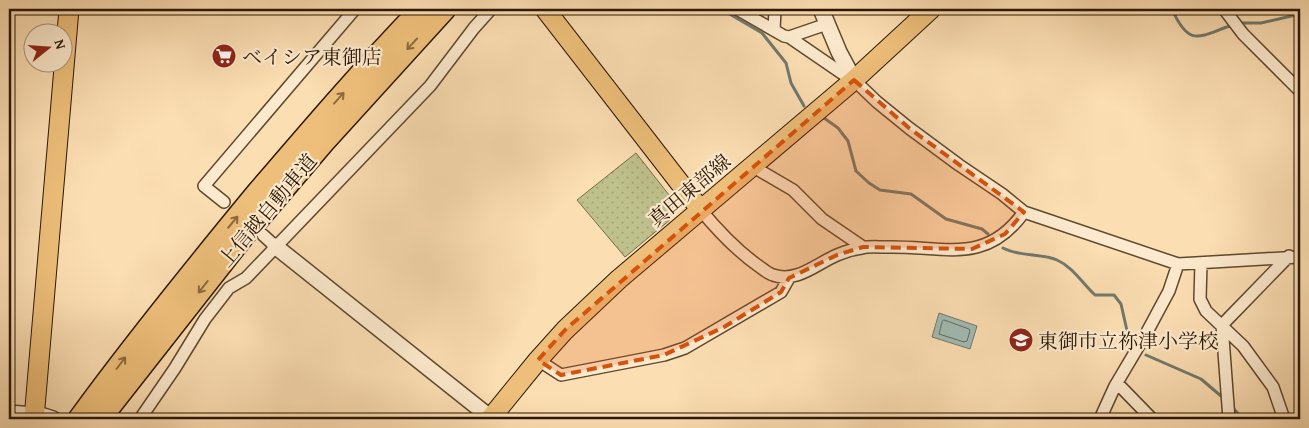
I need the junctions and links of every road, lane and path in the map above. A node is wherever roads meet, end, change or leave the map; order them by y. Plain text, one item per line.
1 (69, 9) edge
2 (355, 9) edge
3 (420, 9) edge
4 (445, 9) edge
5 (491, 9) edge
6 (737, 9) edge
7 (775, 9) edge
8 (821, 9) edge
9 (932, 9) edge
10 (1224, 9) edge
11 (551, 11) edge
12 (826, 24) junction
13 (774, 30) junction
14 (790, 37) junction
15 (849, 77) junction
16 (1300, 91) edge
17 (752, 166) junction
18 (224, 202) dead end
19 (700, 209) junction
20 (1024, 212) junction
21 (263, 235) dead end
22 (275, 246) junction
23 (863, 247) junction
24 (1294, 256) edge
25 (1201, 263) junction
26 (1178, 264) junction
27 (789, 278) junction
28 (1222, 325) junction
29 (538, 360) junction
30 (1117, 383) junction
31 (96, 410) edge
32 (9, 412) edge
33 (34, 416) edge
34 (491, 418) edge
35 (53, 419) edge
36 (79, 419) edge
37 (140, 419) edge
38 (1100, 419) edge
39 (1152, 419) edge
40 (1229, 419) edge
41 (1284, 419) edge

1 - 33 main road
2 - 18 street
31 -> 3 highway, 上信越自動車道
4 -> 31 highway, 上信越自動車道
5 - 22 street
6 - 13 street
7 - 13 street
8 - 12 street
9 - 15 main road, 真田東部線
10 - 16 street
11 - 19 main road
12 - 14 street
12 - 15 street
13 - 14 street
14 - 15 street
15 - 17 main road, 真田東部線
15 - 20 street
17 - 19 main road, 真田東部線
17 - 23 street
19 - 27 street
19 - 29 main road, 真田東部線
20 - 23 street
20 - 26 street
21 - 22 street
22 - 34 street
22 - 37 street
23 - 27 street
24 - 25 street
24 - 28 street
25 - 26 street
25 - 28 street
26 - 30 street
27 - 29 street
28 - 40 street
28 - 41 street
29 - 34 main road, 真田東部線
30 - 38 street
30 - 39 street
31 - 36 highway, 上信越自動車道
32 - 33 street
33 - 35 street

